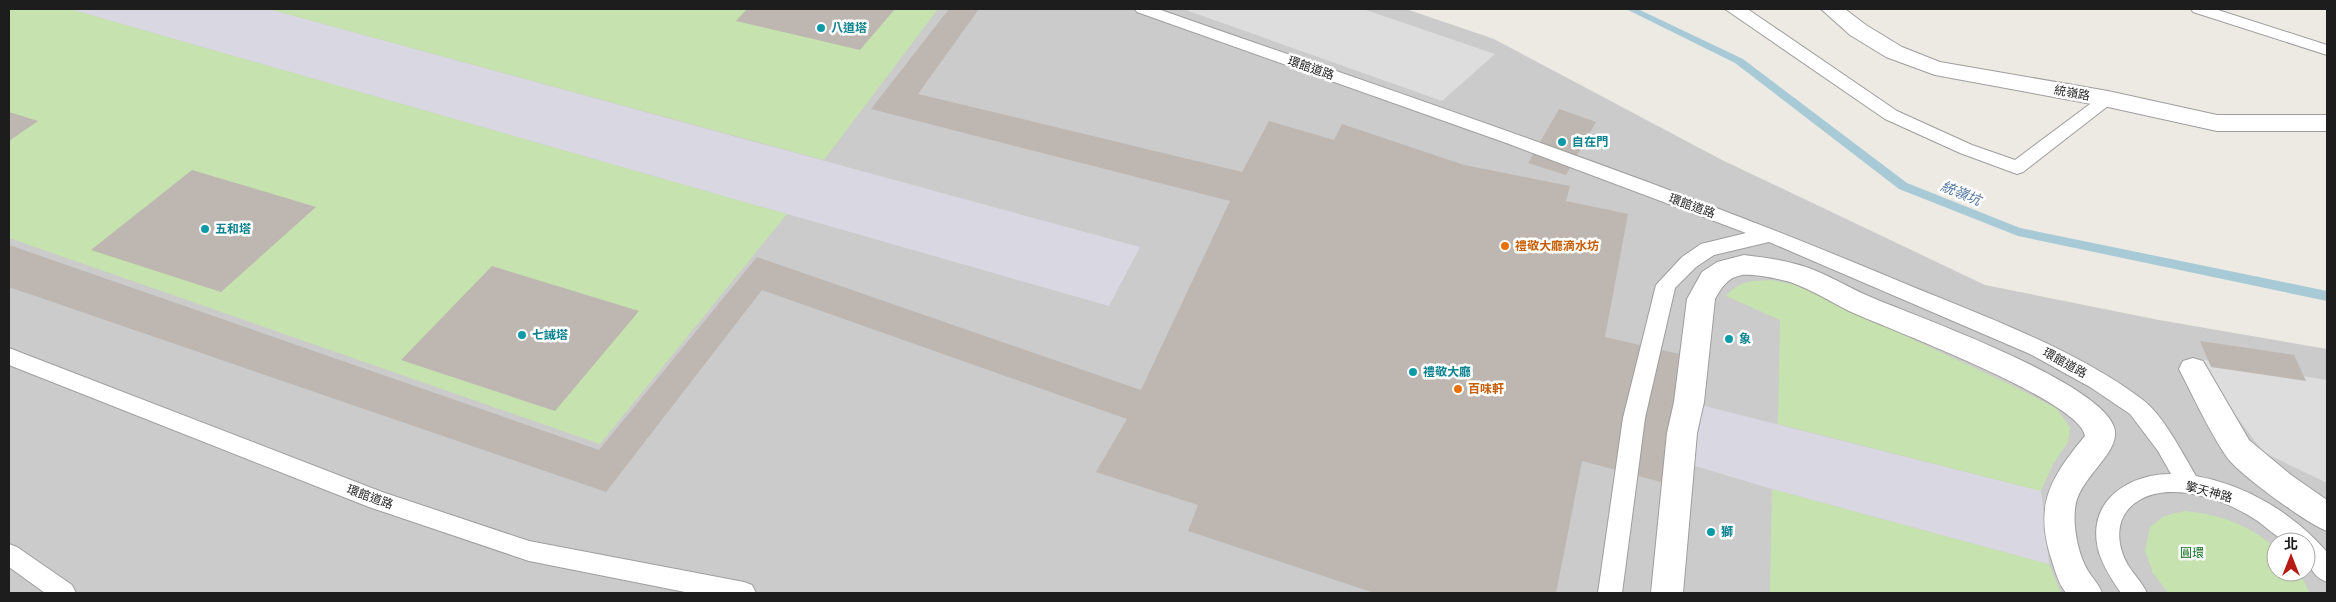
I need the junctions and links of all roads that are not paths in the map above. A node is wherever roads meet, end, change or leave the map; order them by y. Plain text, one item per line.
1 (1143, 9) edge
2 (1734, 9) edge
3 (1832, 9) edge
4 (2199, 9) edge
5 (2327, 50) edge
6 (2108, 99) junction
7 (2327, 123) edge
8 (1770, 235) junction
9 (9, 356) edge
10 (2193, 369) dead end
11 (2189, 484) junction
12 (2327, 516) edge
13 (2293, 532) edge
14 (9, 554) edge
15 (2316, 558) edge
16 (2327, 571) edge
17 (64, 593) edge
18 (744, 593) edge
19 (1610, 593) edge
20 (1667, 593) edge
21 (2086, 593) edge
22 (2135, 593) edge

1 - 8 lane, 環館道路
2 - 6 lane
3 - 6 street, 統嶺路
4 - 5 lane
6 - 7 street, 統嶺路
8 - 11 lane, 環館道路
8 - 19 lane
9 - 18 lane, 環館道路
10 - 12 street
11 - 13 lane, 擎天神路
11 - 22 lane, 擎天神路
14 - 17 lane
15 - 16 lane
20 - 21 street

